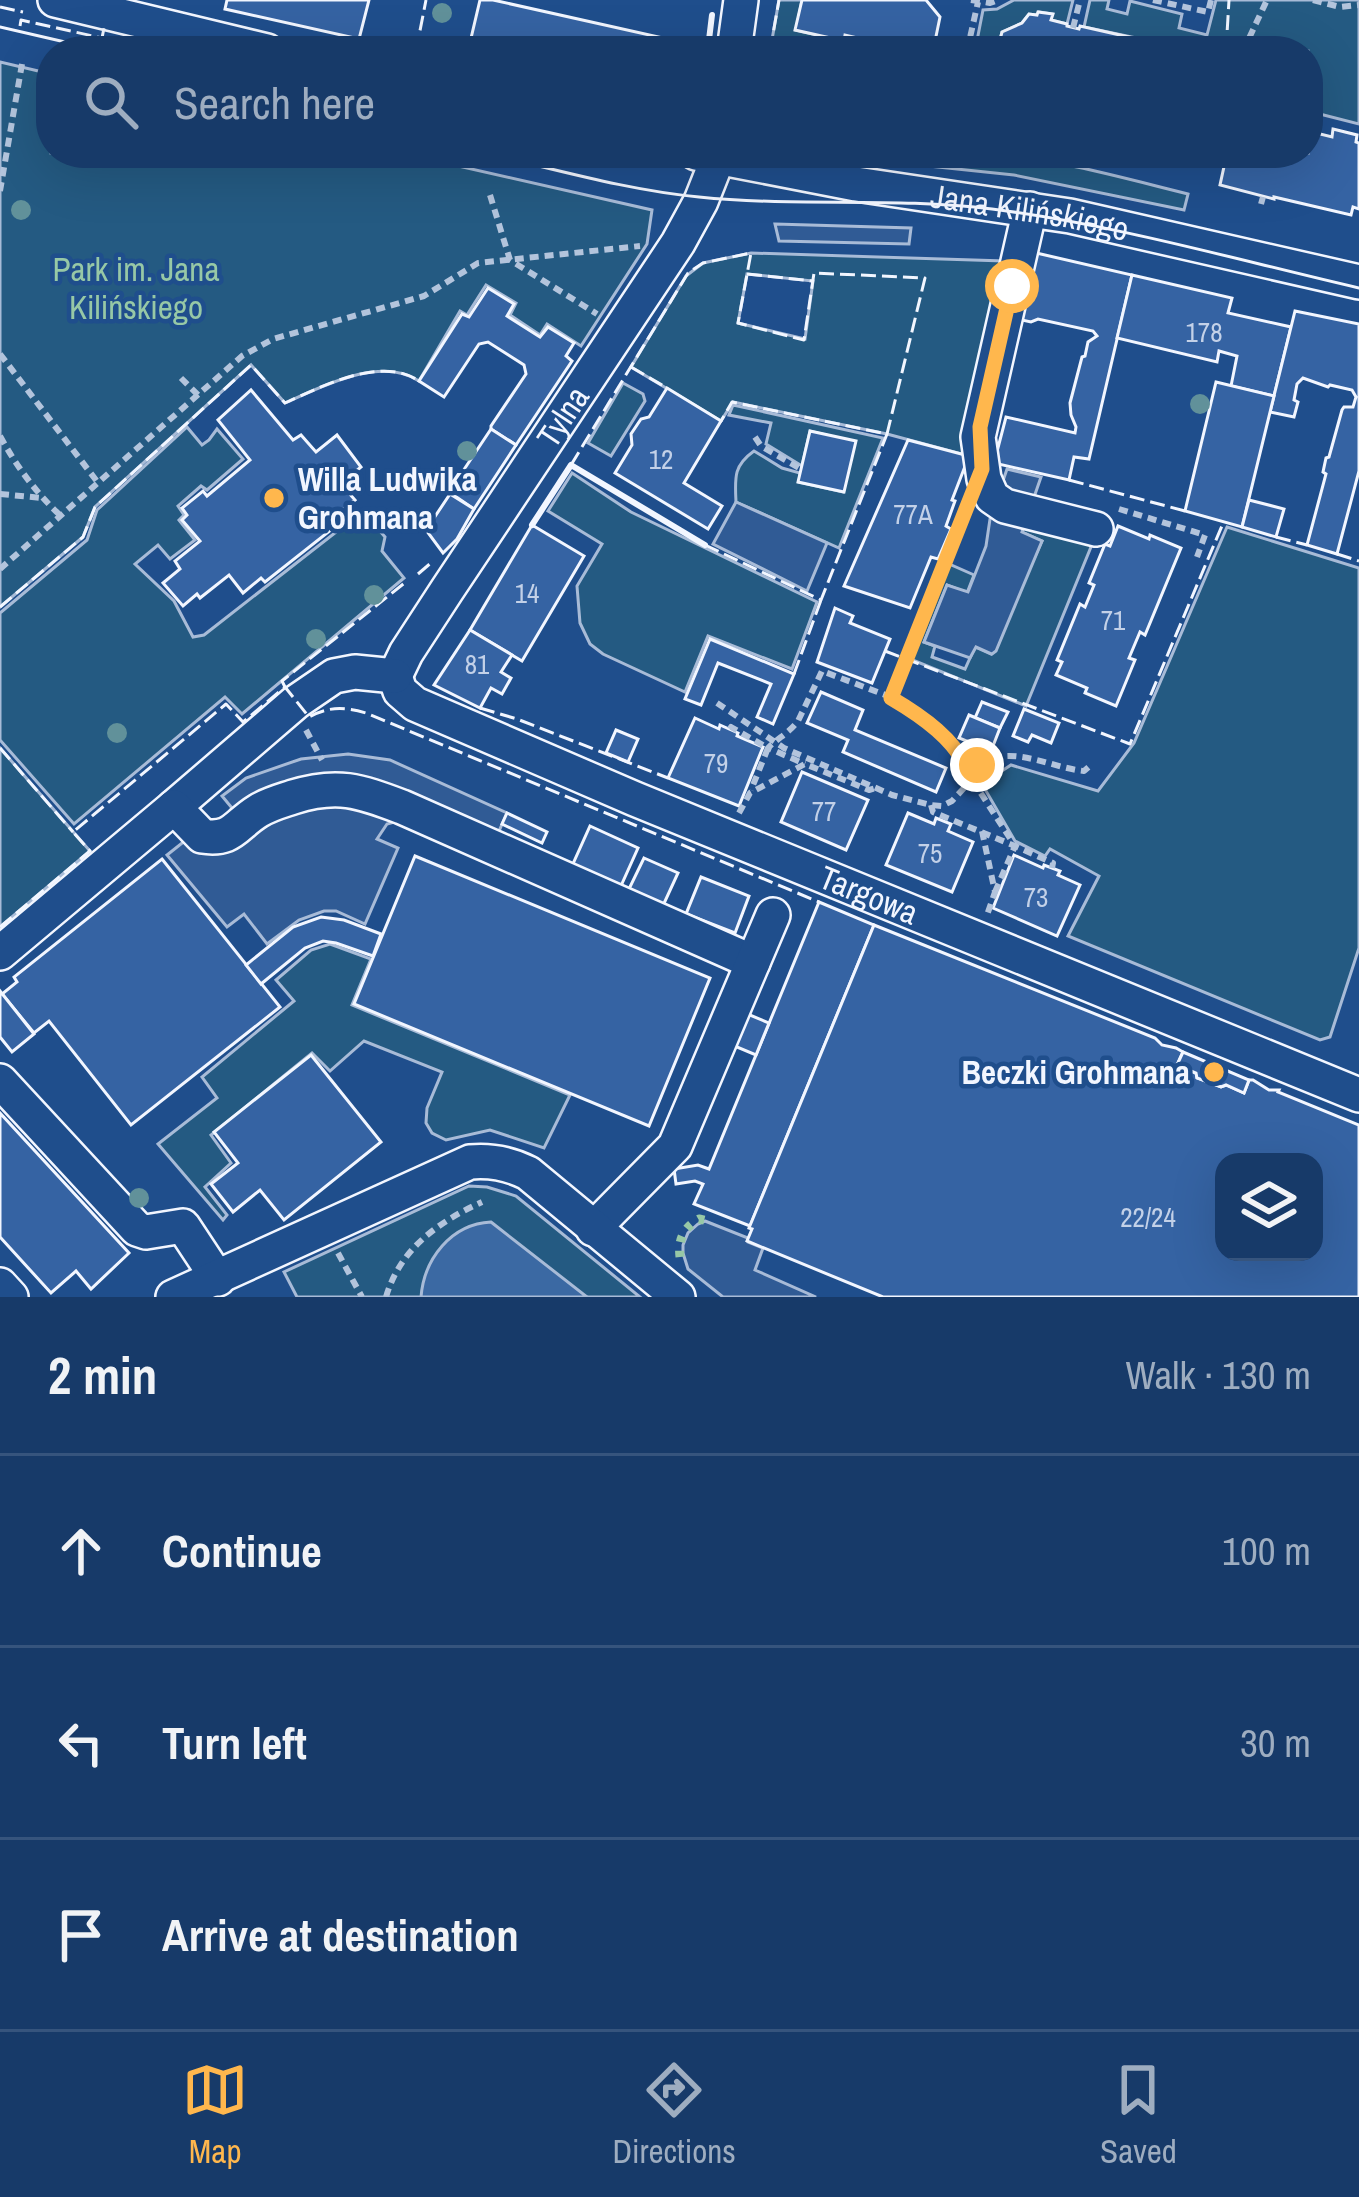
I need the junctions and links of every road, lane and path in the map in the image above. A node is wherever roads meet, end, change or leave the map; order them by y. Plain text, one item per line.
1 (55, 0) edge
2 (741, 0) edge
3 (998, 0) edge
4 (1080, 0) edge
5 (1153, 0) edge
6 (1211, 0) edge
7 (1267, 0) edge
8 (1313, 0) edge
9 (975, 1) edge
10 (1359, 5) edge
11 (1073, 28) dead end
12 (205, 36) edge
13 (736, 36) edge
14 (969, 36) edge
15 (1250, 36) edge
16 (22, 64) dead end
17 (709, 168) edge
18 (777, 168) edge
19 (0, 191) edge
20 (490, 195) dead end
21 (1030, 209) junction
22 (651, 245) dead end
23 (510, 260) junction
24 (1359, 282) edge
25 (622, 328) junction
26 (0, 355) edge
27 (182, 378) dead end
28 (198, 395) junction
29 (0, 436) edge
30 (755, 437) dead end
31 (801, 469) dead end
32 (982, 469) junction
33 (99, 484) junction
34 (0, 494) edge
35 (42, 498) junction
36 (62, 517) junction
37 (1096, 529) dead end
38 (0, 569) edge
39 (395, 676) junction
40 (891, 698) junction
41 (717, 703) dead end
42 (292, 706) junction
43 (730, 729) dead end
44 (771, 745) junction
45 (805, 764) junction
46 (1092, 764) dead end
47 (969, 775) junction
48 (325, 788) junction
49 (876, 788) junction
50 (750, 793) junction
51 (931, 805) junction
52 (174, 807) junction
53 (737, 816) dead end
54 (982, 831) junction
55 (1015, 846) junction
56 (1052, 868) dead end
57 (995, 892) junction
58 (773, 915) dead end
59 (987, 915) dead end
60 (0, 953) edge
61 (753, 962) junction
62 (0, 1082) edge
63 (1359, 1095) edge
64 (482, 1202) dead end
65 (592, 1229) junction
66 (218, 1279) junction
67 (0, 1285) edge
68 (11, 1297) edge
69 (173, 1297) edge
70 (386, 1297) edge
71 (678, 1297) edge

1 - 12 street
2 - 13 street
3 - 9 path
4 - 11 path
5 - 6 path
7 - 15 path
8 - 10 path
9 - 14 path
16 - 19 path
17 - 25 street, Tylna
18 - 21 street, Jana Kilińskiego
20 - 23 path
21 - 24 street, Jana Kilińskiego
21 - 32 street
22 - 23 path
23 - 25 path
23 - 28 path
25 - 39 street, Tylna
26 - 33 path
27 - 28 path
28 - 33 path
29 - 35 path
30 - 31 path
32 - 37 street
32 - 40 path
33 - 36 path
34 - 35 path
35 - 36 path
36 - 38 path
39 - 42 street
39 - 63 street, Targowa
40 - 44 path
40 - 47 path
41 - 44 path
42 - 48 path
42 - 52 street
43 - 44 path
44 - 45 path
44 - 49 path
44 - 50 path
45 - 49 path
45 - 50 path
46 - 47 path
47 - 51 path
47 - 55 path
48 - 52 street
48 - 61 street
49 - 51 path
50 - 53 path
51 - 54 path
52 - 60 street
54 - 55 path
54 - 57 path
55 - 56 path
55 - 57 path
57 - 59 path
58 - 61 street
61 - 65 street
62 - 66 street
64 - 70 path
65 - 66 street
65 - 71 street
66 - 69 street
67 - 68 street

